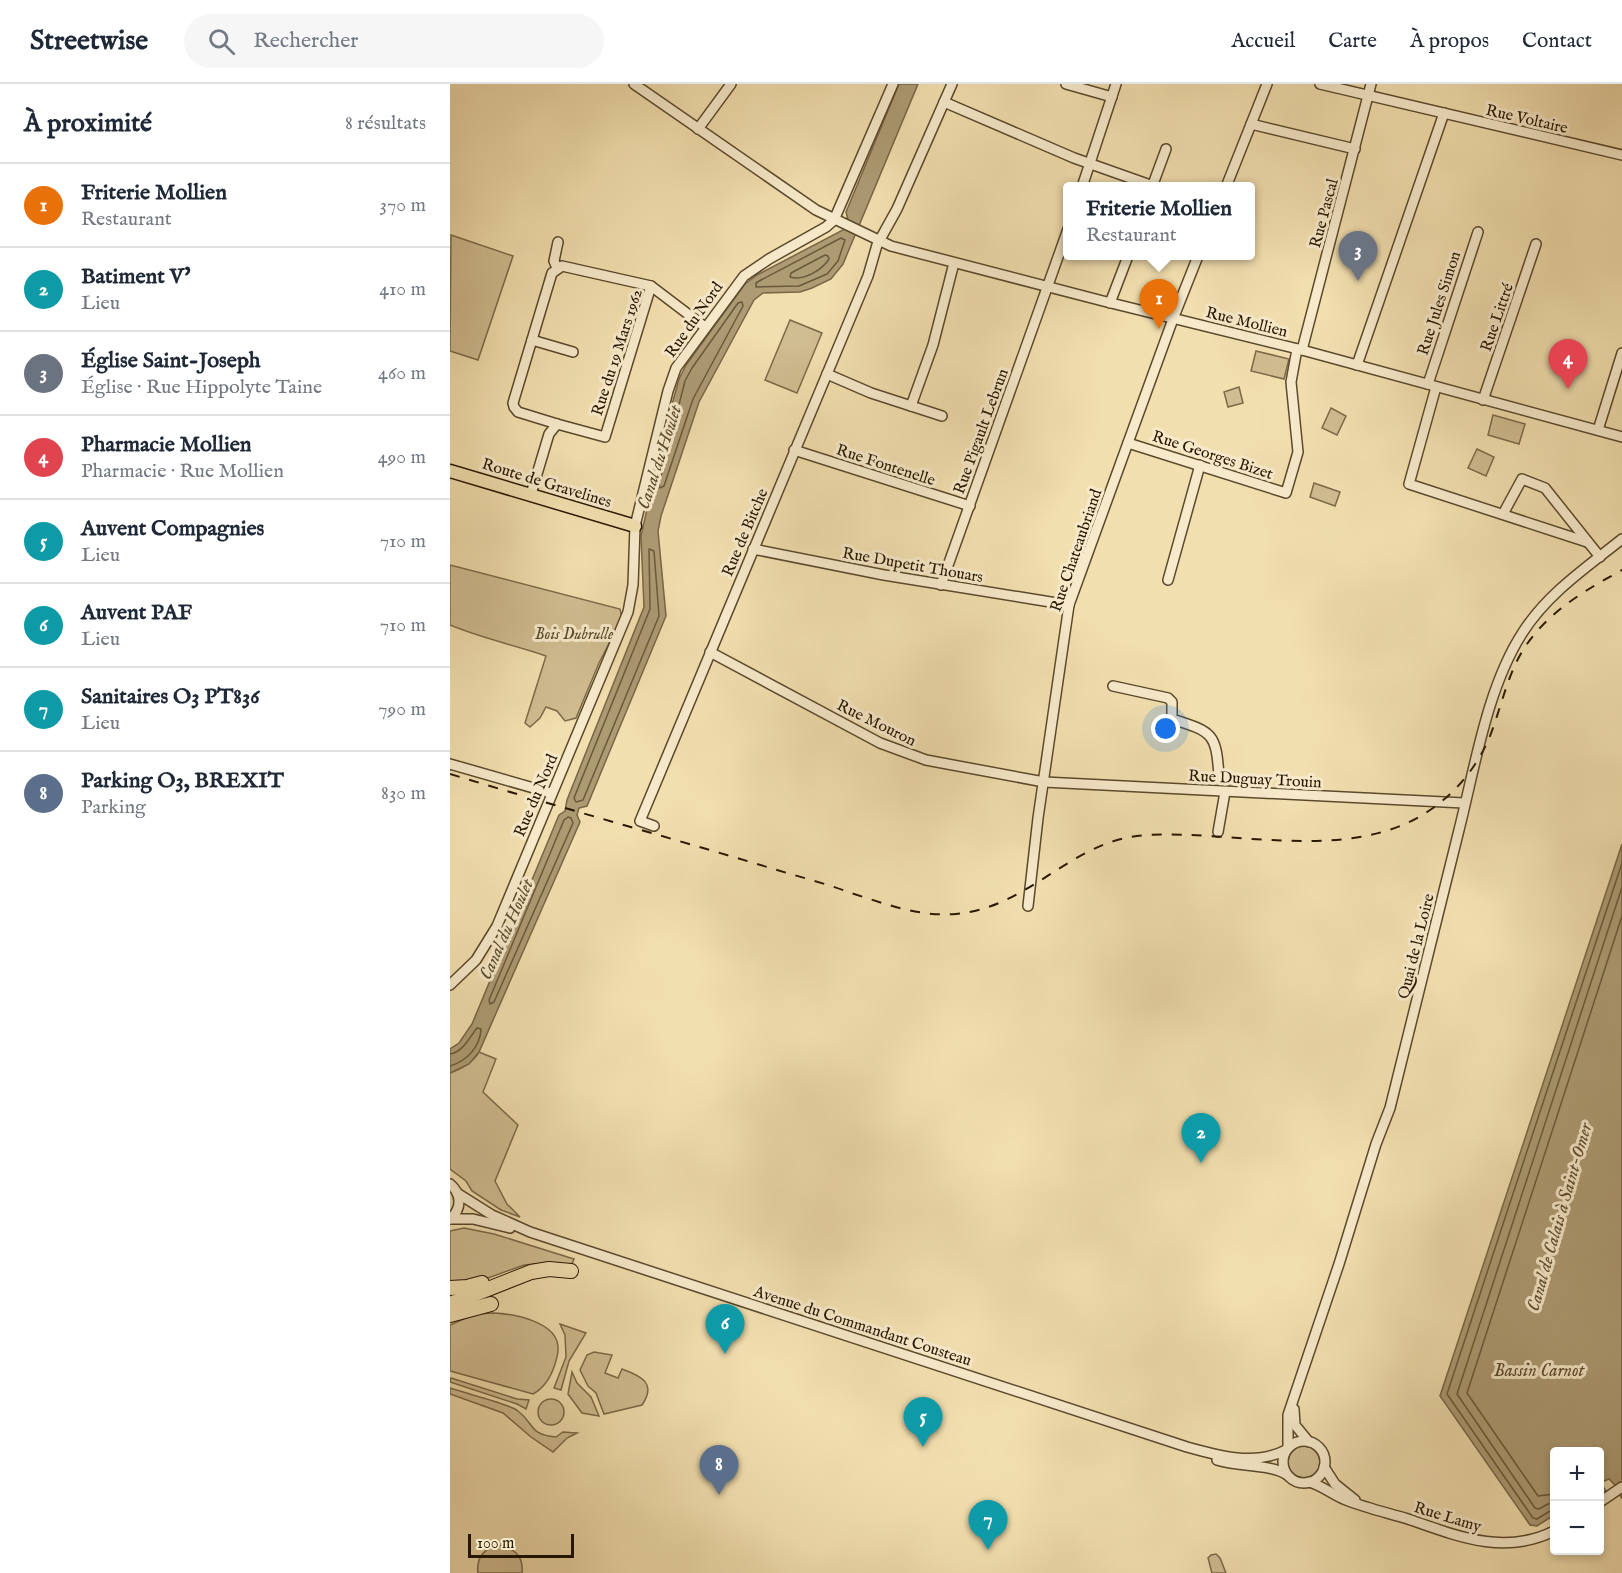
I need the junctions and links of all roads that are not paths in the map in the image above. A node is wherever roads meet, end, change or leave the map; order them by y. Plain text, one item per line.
1 (634, 84) edge
2 (731, 84) edge
3 (893, 84) edge
4 (952, 84) edge
5 (1066, 84) edge
6 (1116, 84) edge
7 (1268, 84) edge
8 (1320, 84) edge
9 (1371, 84) edge
10 (1368, 95) junction
11 (1112, 97) junction
12 (944, 102) junction
13 (1444, 114) junction
14 (1251, 124) junction
15 (698, 129) junction
16 (1166, 149) dead end
17 (1355, 149) junction
18 (1622, 156) edge
19 (1089, 164) junction
20 (1083, 182) edge
21 (1141, 182) edge
22 (1154, 182) edge
23 (1228, 182) edge
24 (834, 220) junction
25 (1478, 232) dead end
26 (879, 241) junction
27 (558, 242) dead end
28 (1063, 244) edge
29 (1536, 244) dead end
30 (1126, 260) edge
31 (1196, 260) edge
32 (954, 263) junction
33 (557, 267) junction
34 (651, 286) junction
35 (1048, 287) junction
36 (1110, 303) junction
37 (1173, 319) junction
38 (705, 327) junction
39 (532, 340) junction
40 (1299, 350) junction
41 (573, 352) dead end
42 (1622, 353) edge
43 (1357, 365) junction
44 (827, 374) junction
45 (1432, 385) junction
46 (1483, 399) junction
47 (911, 406) junction
48 (942, 416) dead end
49 (557, 424) junction
50 (1598, 430) junction
51 (1622, 437) edge
52 (1128, 442) junction
53 (794, 450) junction
54 (1200, 465) junction
55 (450, 471) edge
56 (531, 494) junction
57 (969, 506) junction
58 (1503, 514) junction
59 (635, 526) junction
60 (1622, 539) edge
61 (1587, 542) junction
62 (753, 549) junction
63 (1600, 557) junction
64 (1168, 580) dead end
65 (941, 585) junction
66 (1069, 605) junction
67 (710, 652) junction
68 (1113, 686) dead end
69 (450, 764) edge
70 (1226, 781) dead end
71 (1044, 782) junction
72 (1225, 792) junction
73 (551, 794) junction
74 (1464, 803) junction
75 (654, 826) dead end
76 (1218, 832) dead end
77 (1028, 906) dead end
78 (450, 985) edge
79 (450, 1184) edge
80 (457, 1193) junction
81 (450, 1219) edge
82 (530, 1232) junction
83 (450, 1288) edge
84 (450, 1304) edge
85 (491, 1304) dead end
86 (450, 1315) edge
87 (1296, 1397) junction
88 (1308, 1442) junction
89 (1187, 1447) junction
90 (1287, 1449) junction
91 (1324, 1467) junction
92 (1286, 1474) junction
93 (1309, 1482) junction
94 (1622, 1487) edge
95 (1600, 1501) edge
96 (1368, 1506) junction
97 (1550, 1532) edge

1 - 15 street, Rue Mollien
2 - 15 street
3 - 24 street
4 - 12 street, Rue de Bitche
5 - 11 street
6 - 11 street
7 - 14 street
8 - 10 street, Rue Voltaire
9 - 10 street, Rue Pascal
10 - 13 street, Rue Voltaire
10 - 17 street, Rue Pascal
11 - 19 street
12 - 19 street
12 - 26 street, Rue de Bitche
13 - 18 street, Rue Voltaire
13 - 43 street
14 - 17 street
14 - 23 street
15 - 24 street, Rue Mollien
16 - 22 street
17 - 40 street, Rue Pascal
19 - 20 street
19 - 21 street
24 - 26 street, Rue Mollien
24 - 38 street, Rue du Nord
25 - 45 street, Rue Jules Simon
26 - 32 street, Rue Mollien
26 - 44 street, Rue de Bitche
27 - 33 street
28 - 35 street, Rue Pigault Lebrun
29 - 46 street, Rue Littré
30 - 36 street
31 - 37 street, Rue Chateaubriand
32 - 35 street, Rue Mollien
32 - 47 street
33 - 34 street
33 - 39 street
34 - 38 street, Rue du 19 Mars 1962
34 - 49 street, Rue du 19 Mars 1962
35 - 36 street, Rue Mollien
35 - 57 street, Rue Pigault Lebrun
36 - 37 street, Rue Mollien
37 - 40 street, Rue Mollien
37 - 52 street, Rue Chateaubriand
38 - 59 street, Rue du Nord
39 - 41 street
39 - 49 street
40 - 43 street, Rue Mollien
40 - 54 street, Rue Georges Bizet
42 - 50 street
43 - 45 street, Rue Mollien
44 - 47 street
44 - 53 street, Rue de Bitche
45 - 46 street, Rue Mollien
45 - 58 street, Rue Jules Simon
46 - 50 street, Rue Mollien
47 - 48 street
49 - 56 street
50 - 51 street, Rue Mollien
52 - 54 street, Rue Georges Bizet
52 - 66 street, Rue Chateaubriand
53 - 57 street, Rue Fontenelle
53 - 62 street, Rue de Bitche
54 - 64 street
55 - 56 main road, Route de Gravelines
56 - 59 main road, Route de Gravelines
57 - 65 street, Rue Pigault Lebrun
58 - 61 street
58 - 61 street
59 - 73 street, Rue du Nord
60 - 63 street, Quai de la Loire
61 - 63 street
62 - 65 street, Rue Dupetit Thouars
62 - 67 street, Rue de Bitche
63 - 74 street, Quai de la Loire
65 - 66 street, Rue Dupetit Thouars
66 - 71 street, Rue Chateaubriand
67 - 71 street, Rue Mouron
67 - 75 street, Rue de Bitche
68 - 70 street
69 - 73 street
71 - 72 street, Rue Duguay Trouin
71 - 77 street, Rue Chateaubriand
72 - 74 street, Rue Duguay Trouin
72 - 76 street
73 - 78 street, Rue du Nord
74 - 87 street, Quai de la Loire
79 - 80 street, Avenue du Commandant Cousteau
80 - 81 street
80 - 82 street, Avenue du Commandant Cousteau
81 - 82 street, Avenue du Commandant Cousteau
82 - 89 street, Avenue du Commandant Cousteau
83 - 84 highway
85 - 86 highway
87 - 88 street, Quai de la Loire
87 - 90 street, Quai de la Loire
88 - 90 street
88 - 91 street
89 - 90 street, Avenue du Commandant Cousteau
89 - 92 street, Avenue du Commandant Cousteau
90 - 92 street
91 - 93 street
91 - 96 street, Rue Lamy
92 - 93 street
93 - 96 street, Rue Lamy
94 - 95 street
96 - 97 street, Rue Lamy

